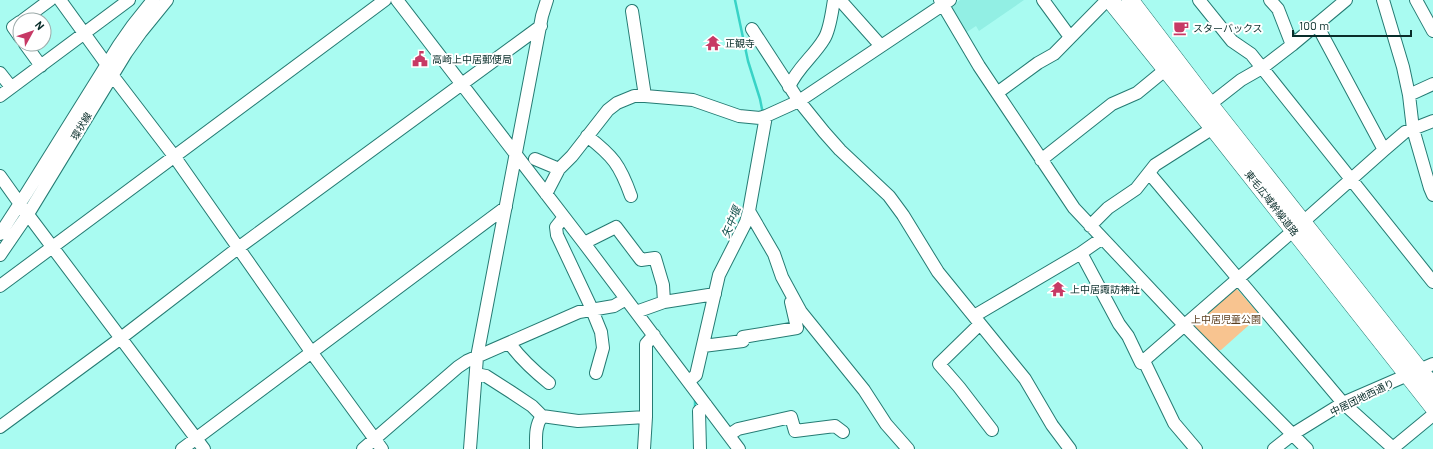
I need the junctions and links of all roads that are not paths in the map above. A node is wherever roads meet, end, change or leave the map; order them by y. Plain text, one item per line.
1 (50, 0) edge
2 (60, 0) edge
3 (129, 0) edge
4 (153, 0) edge
5 (167, 0) edge
6 (384, 0) edge
7 (397, 0) edge
8 (547, 0) edge
9 (834, 0) edge
10 (840, 0) edge
11 (1043, 0) edge
12 (1109, 0) edge
13 (1130, 0) edge
14 (1199, 0) edge
15 (1270, 0) edge
16 (1346, 0) edge
17 (1383, 0) edge
18 (1416, 0) edge
19 (945, 2) edge
20 (632, 11) dead end
21 (34, 12) edge
22 (1317, 24) junction
23 (541, 26) junction
24 (752, 29) dead end
25 (1433, 31) edge
26 (84, 34) junction
27 (1070, 37) junction
28 (1292, 45) junction
29 (882, 46) junction
30 (30, 52) edge
31 (40, 66) junction
32 (1262, 68) junction
33 (109, 70) junction
34 (1165, 70) junction
35 (0, 73) edge
36 (461, 84) junction
37 (1433, 84) edge
38 (11, 87) junction
39 (789, 87) junction
40 (997, 93) junction
41 (1409, 95) junction
42 (0, 96) edge
43 (645, 96) junction
44 (799, 102) junction
45 (1205, 108) junction
46 (766, 116) junction
47 (1433, 121) edge
48 (1213, 128) junction
49 (1414, 129) junction
50 (587, 136) junction
51 (1384, 150) junction
52 (516, 154) junction
53 (174, 156) junction
54 (535, 159) dead end
55 (1041, 160) junction
56 (558, 169) junction
57 (1149, 173) junction
58 (0, 176) edge
59 (1351, 180) junction
60 (546, 194) junction
61 (1433, 195) edge
62 (631, 196) dead end
63 (20, 204) junction
64 (506, 208) junction
65 (749, 211) junction
66 (28, 214) junction
67 (564, 217) junction
68 (1090, 226) junction
69 (1299, 226) junction
70 (0, 234) edge
71 (1101, 239) junction
72 (584, 243) junction
73 (53, 247) junction
74 (238, 248) junction
75 (1081, 253) junction
76 (0, 255) edge
77 (1238, 278) junction
78 (1433, 282) edge
79 (787, 285) junction
80 (0, 286) edge
81 (715, 294) junction
82 (626, 299) junction
83 (664, 302) junction
84 (592, 310) junction
85 (636, 312) junction
86 (977, 320) junction
87 (1186, 326) junction
88 (654, 335) junction
89 (121, 338) junction
90 (510, 344) junction
91 (703, 346) junction
92 (312, 353) junction
93 (477, 357) junction
94 (1144, 361) junction
95 (1420, 370) edge
96 (596, 373) dead end
97 (476, 374) junction
98 (689, 381) junction
99 (548, 383) dead end
100 (1433, 388) edge
101 (1343, 403) junction
102 (706, 405) junction
103 (1433, 407) edge
104 (1433, 415) edge
105 (542, 416) junction
106 (646, 417) junction
107 (0, 427) edge
108 (992, 430) dead end
109 (843, 432) dead end
110 (1293, 434) junction
111 (729, 435) junction
112 (196, 438) junction
113 (378, 444) edge
114 (1393, 448) edge
115 (182, 449) edge
116 (204, 449) edge
117 (363, 449) edge
118 (470, 449) edge
119 (536, 449) edge
120 (644, 449) edge
121 (700, 449) edge
122 (739, 449) edge
123 (908, 449) edge
124 (1070, 449) edge
125 (1196, 449) edge
126 (1274, 449) edge
127 (1307, 449) edge

1 - 21 street
2 - 26 street
3 - 26 street
4 - 33 street, 環状線
5 - 33 street, 環状線
6 - 53 street
7 - 36 street
8 - 23 street
9 - 39 street
10 - 29 street
11 - 27 street
12 - 27 street
12 - 34 highway, 東毛広域幹線道路
13 - 45 highway, 東毛広域幹線道路
14 - 32 street
15 - 28 street
16 - 22 street
17 - 41 street
18 - 25 street
19 - 29 street
19 - 40 street
20 - 43 street
22 - 28 street
22 - 51 street
23 - 36 street
23 - 52 street
24 - 39 street
26 - 31 street
26 - 33 street
27 - 40 street
28 - 32 street
29 - 44 street
30 - 31 street
31 - 38 street
32 - 45 street
32 - 59 street
33 - 53 street
33 - 63 street, 環状線
33 - 66 street, 環状線
34 - 45 highway, 東毛広域幹線道路
34 - 55 street
35 - 38 street
36 - 52 street
36 - 74 street
37 - 41 street
38 - 42 street
39 - 44 street
40 - 55 street
41 - 49 street
43 - 46 street
43 - 50 street
44 - 46 street
44 - 86 street
45 - 48 highway, 東毛広域幹線道路
45 - 69 highway, 東毛広域幹線道路
46 - 65 street
47 - 49 street
48 - 57 street
48 - 69 highway, 東毛広域幹線道路
49 - 51 street
49 - 61 street
50 - 56 street
50 - 62 street
51 - 59 street
52 - 60 street
52 - 64 street
53 - 73 street
53 - 74 street
54 - 56 street
55 - 68 street
56 - 60 street
57 - 68 street
57 - 77 street
58 - 63 street
59 - 69 street
59 - 78 street
60 - 67 street
63 - 66 street
63 - 70 street, 環状線
64 - 92 street
64 - 93 street
65 - 79 street
65 - 81 street
66 - 73 street
66 - 76 street, 環状線
67 - 72 street
67 - 84 street
68 - 71 street
69 - 77 street
69 - 95 highway, 東毛広域幹線道路
71 - 75 street
71 - 87 street
72 - 82 street
72 - 83 street
73 - 80 street
73 - 89 street
74 - 89 street
74 - 92 street
75 - 86 street
75 - 94 street
77 - 87 street
77 - 101 street
79 - 91 street
79 - 123 street
81 - 83 street
81 - 91 street
82 - 84 street
82 - 85 street
83 - 85 street
84 - 90 street
84 - 96 street
85 - 88 street
86 - 108 street
86 - 124 street
87 - 94 street
87 - 110 street
88 - 98 street
88 - 106 street
89 - 107 street
89 - 112 street
90 - 93 street
90 - 99 street
91 - 98 street
92 - 112 street
92 - 113 street
93 - 97 street
93 - 113 street
94 - 125 street
95 - 100 highway, 東毛広域幹線道路
95 - 101 street, 中居団地西通り
95 - 103 highway, 東毛広域幹線道路
97 - 105 street
97 - 118 street
98 - 102 street
101 - 110 street, 中居団地西通り
101 - 114 street
102 - 111 street
102 - 121 street
104 - 114 street
105 - 106 street
105 - 119 street
106 - 120 street
109 - 111 street
110 - 126 street, 中居団地西通り
110 - 127 street
111 - 122 street
112 - 115 street
112 - 116 street
113 - 117 street

